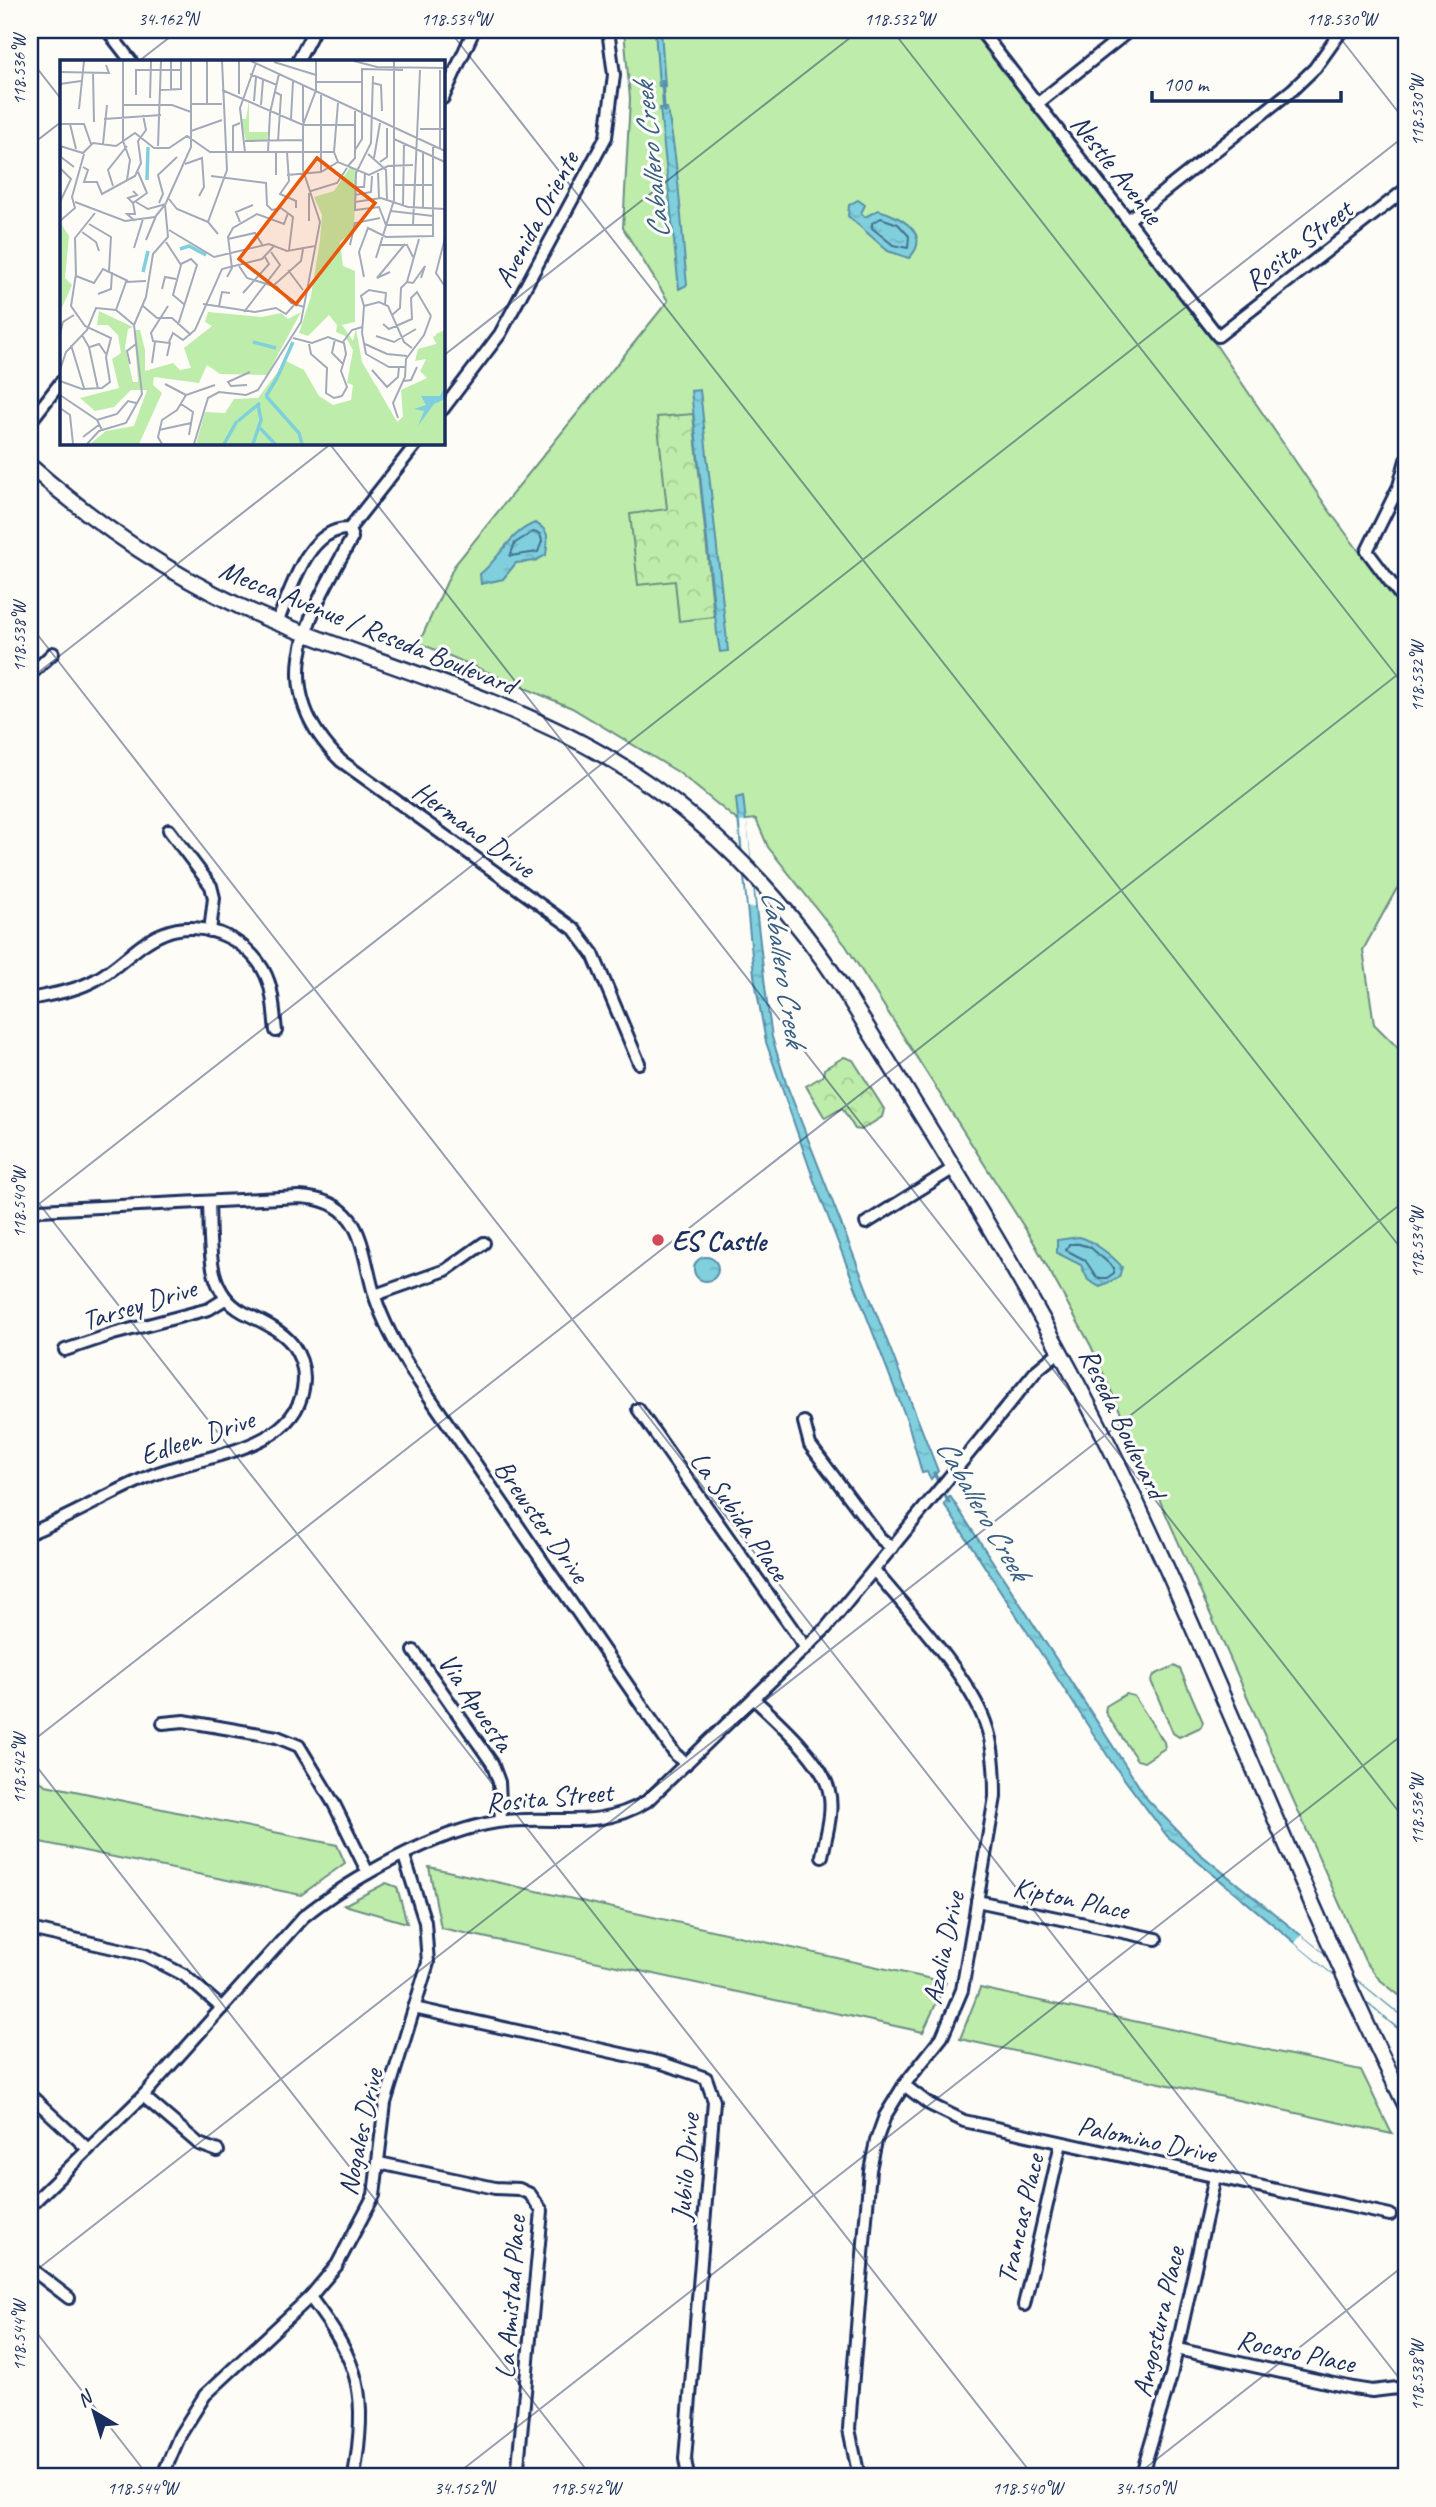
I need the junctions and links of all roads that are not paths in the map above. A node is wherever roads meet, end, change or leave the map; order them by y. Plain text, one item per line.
1 (107, 30) edge
2 (314, 30) edge
3 (474, 30) edge
4 (608, 30) edge
5 (979, 30) edge
6 (1130, 30) edge
7 (1342, 30) edge
8 (130, 60) edge
9 (299, 60) edge
10 (444, 96) edge
11 (1037, 104) junction
12 (1406, 189) edge
13 (1128, 220) junction
14 (1218, 336) joint
15 (60, 383) edge
16 (444, 408) edge
17 (30, 422) edge
18 (416, 444) edge
19 (1406, 460) edge
20 (30, 466) edge
21 (349, 528) junction
22 (1406, 603) edge
23 (277, 623) junction
24 (306, 634) junction
25 (52, 653) dead end
26 (30, 675) edge
27 (697, 821) joint
28 (169, 830) dead end
29 (210, 931) junction
30 (30, 999) edge
31 (276, 1031) dead end
32 (639, 1062) dead end
33 (954, 1168) junction
34 (209, 1202) junction
35 (30, 1214) edge
36 (866, 1223) dead end
37 (484, 1243) dead end
38 (375, 1295) junction
39 (225, 1299) junction
40 (65, 1350) dead end
41 (1060, 1351) junction
42 (638, 1409) dead end
43 (804, 1422) dead end
44 (30, 1533) edge
45 (892, 1548) junction
46 (874, 1570) junction
47 (806, 1648) junction
48 (414, 1651) dead end
49 (754, 1699) junction
50 (163, 1723) dead end
51 (686, 1764) junction
52 (501, 1821) junction
53 (404, 1856) junction
54 (822, 1856) dead end
55 (368, 1873) junction
56 (977, 1901) junction
57 (30, 1929) edge
58 (1156, 1939) dead end
59 (222, 2008) junction
60 (414, 2008) junction
61 (904, 2085) junction
62 (30, 2095) edge
63 (143, 2096) junction
64 (1406, 2106) edge
65 (1061, 2143) junction
66 (88, 2150) junction
67 (218, 2151) dead end
68 (379, 2162) junction
69 (1214, 2177) junction
70 (30, 2206) edge
71 (1390, 2214) dead end
72 (30, 2268) edge
73 (310, 2297) junction
74 (69, 2298) dead end
75 (1024, 2305) dead end
76 (1177, 2348) junction
77 (1406, 2387) edge
78 (162, 2477) edge
79 (354, 2477) edge
80 (517, 2477) edge
81 (688, 2477) edge
82 (859, 2477) edge
83 (941, 2477) edge
84 (999, 2477) edge
85 (1142, 2477) edge

1 - 8 street
2 - 9 street
3 - 10 street
4 - 16 street, Avenida Oriente
5 - 11 street, Nestle Avenue
6 - 11 street
7 - 13 street
11 - 13 street, Nestle Avenue
12 - 14 street, Rosita Street
13 - 14 street, Nestle Avenue
15 - 17 street
18 - 21 street
19 - 22 street
20 - 23 main road, Mecca Avenue / Reseda Boulevard
21 - 23 street
21 - 24 street
23 - 24 main road, Mecca Avenue / Reseda Boulevard
24 - 27 main road, Mecca Avenue / Reseda Boulevard
24 - 32 street, Hermano Drive
25 - 26 street
27 - 33 main road, Reseda Boulevard
28 - 29 street
29 - 30 street
29 - 31 street
33 - 36 street
33 - 41 main road, Reseda Boulevard
34 - 35 street, Brewster Drive
34 - 38 street, Brewster Drive
34 - 39 street
37 - 38 street
38 - 51 street, Brewster Drive
39 - 40 street, Tarsey Drive
39 - 44 street, Edleen Drive
41 - 45 street, Rosita Street
41 - 64 main road, Reseda Boulevard
42 - 47 street, La Subida Place
43 - 45 street
45 - 46 street, Rosita Street
46 - 47 street, Rosita Street
46 - 56 street, Azalia Drive
47 - 49 street, Rosita Street
48 - 52 street, Via Apuesta
49 - 51 street, Rosita Street
49 - 54 street
50 - 55 street
51 - 52 street, Rosita Street
52 - 53 street, Rosita Street
53 - 55 street, Rosita Street
53 - 60 street, Nogales Drive
55 - 59 street, Rosita Street
56 - 58 street, Kipton Place
56 - 61 street, Azalia Drive
57 - 59 street
59 - 63 street, Rosita Street
60 - 68 street, Nogales Drive
60 - 81 street, Jubilo Drive
61 - 65 street, Palomino Drive
61 - 82 street, Azalia Drive
62 - 66 street
63 - 66 street, Rosita Street
63 - 67 street
65 - 69 street, Palomino Drive
65 - 75 street, Trancas Place
66 - 70 street, Rosita Street
68 - 73 street, Nogales Drive
68 - 80 street, La Amistad Place
69 - 71 street, Palomino Drive
69 - 76 street, Angostura Place
72 - 74 street
73 - 78 street, Nogales Drive
73 - 79 street
76 - 77 street, Rocoso Place
76 - 85 street, Angostura Place
83 - 84 street

